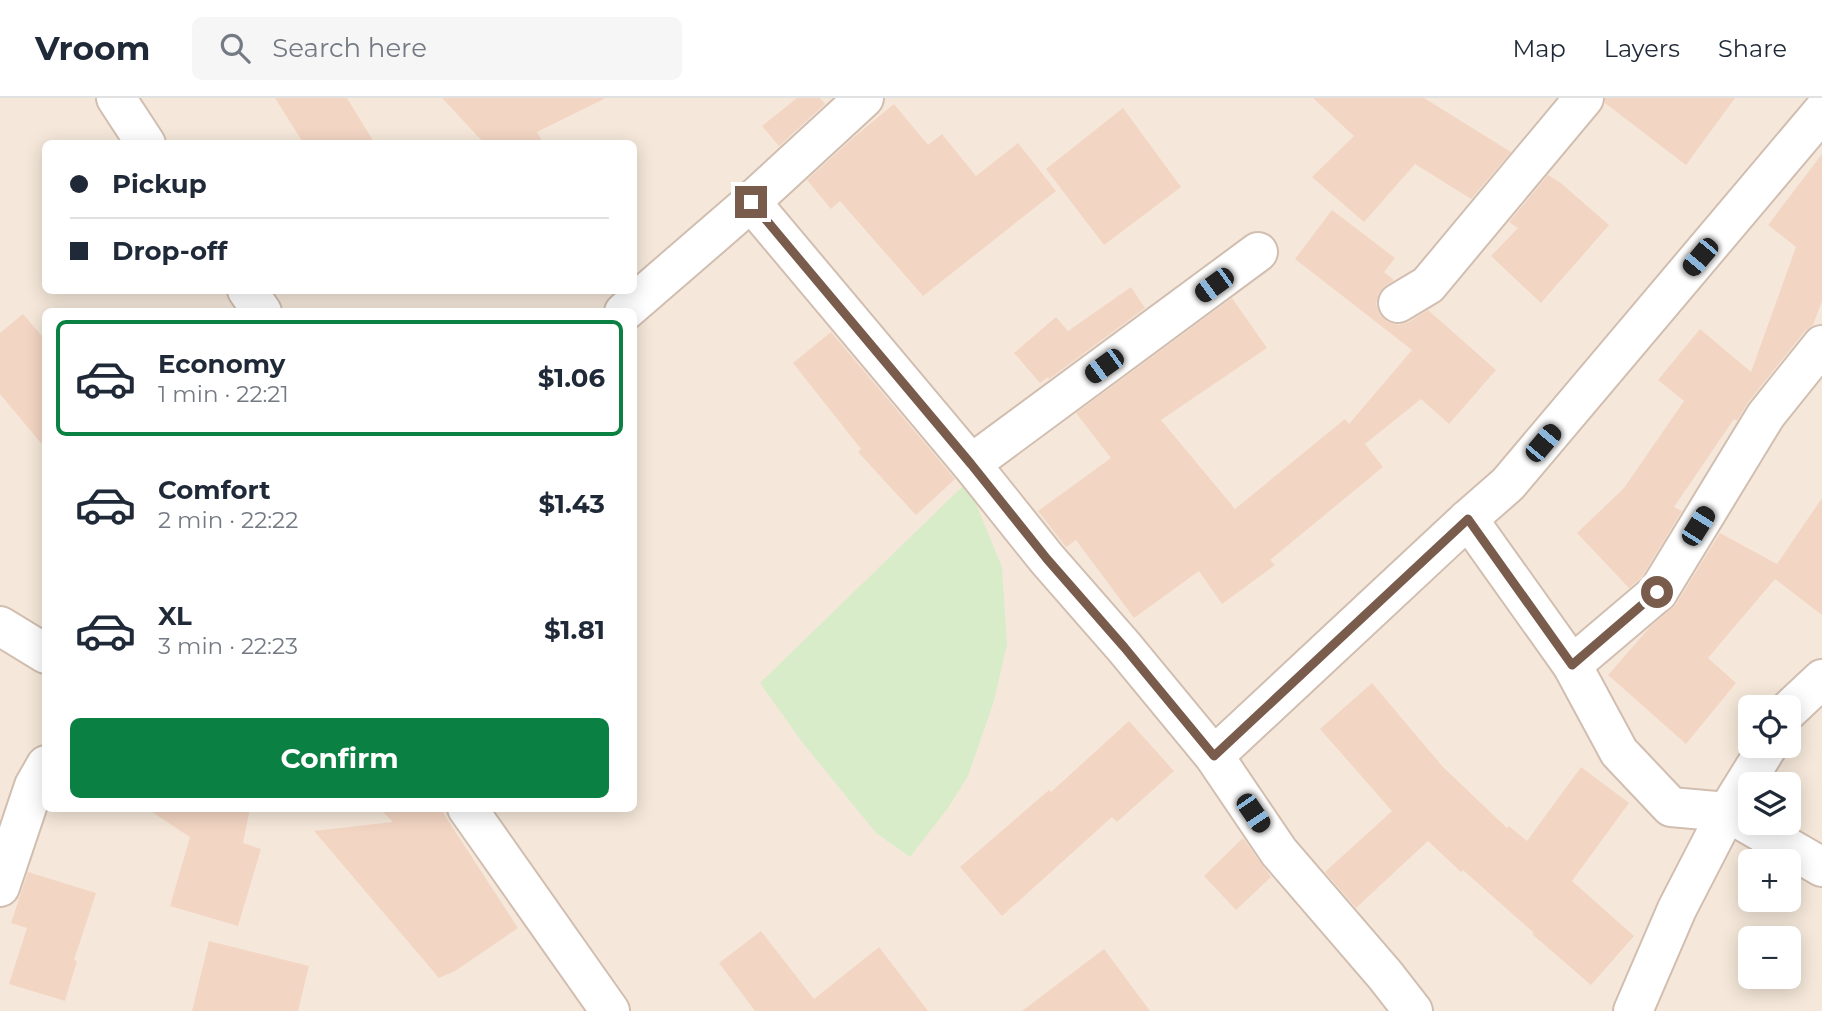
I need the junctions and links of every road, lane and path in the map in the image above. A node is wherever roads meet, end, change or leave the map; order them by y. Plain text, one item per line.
1 (116, 98) edge
2 (864, 98) edge
3 (1584, 98) edge
4 (1822, 112) edge
5 (143, 140) edge
6 (751, 202) junction
7 (1258, 252) dead end
8 (1398, 303) dead end
9 (629, 308) edge
10 (1822, 345) edge
11 (971, 464) junction
12 (1468, 519) junction
13 (0, 626) edge
14 (42, 652) edge
15 (1572, 665) junction
16 (1822, 679) edge
17 (1801, 699) edge
18 (1214, 756) junction
19 (1761, 758) edge
20 (42, 772) edge
21 (470, 812) edge
22 (1727, 812) junction
23 (1822, 867) edge
24 (0, 887) edge
25 (610, 1011) edge
26 (1413, 1011) edge
27 (1633, 1011) edge

1 - 5 street
2 - 6 street
3 - 8 street
4 - 12 street
6 - 9 street
6 - 11 street
7 - 11 street
10 - 15 street
11 - 18 street
12 - 15 street
12 - 18 street
13 - 14 street
15 - 22 street
16 - 17 street
18 - 26 street
19 - 22 street
20 - 24 street
21 - 25 street
22 - 23 street
22 - 27 street

